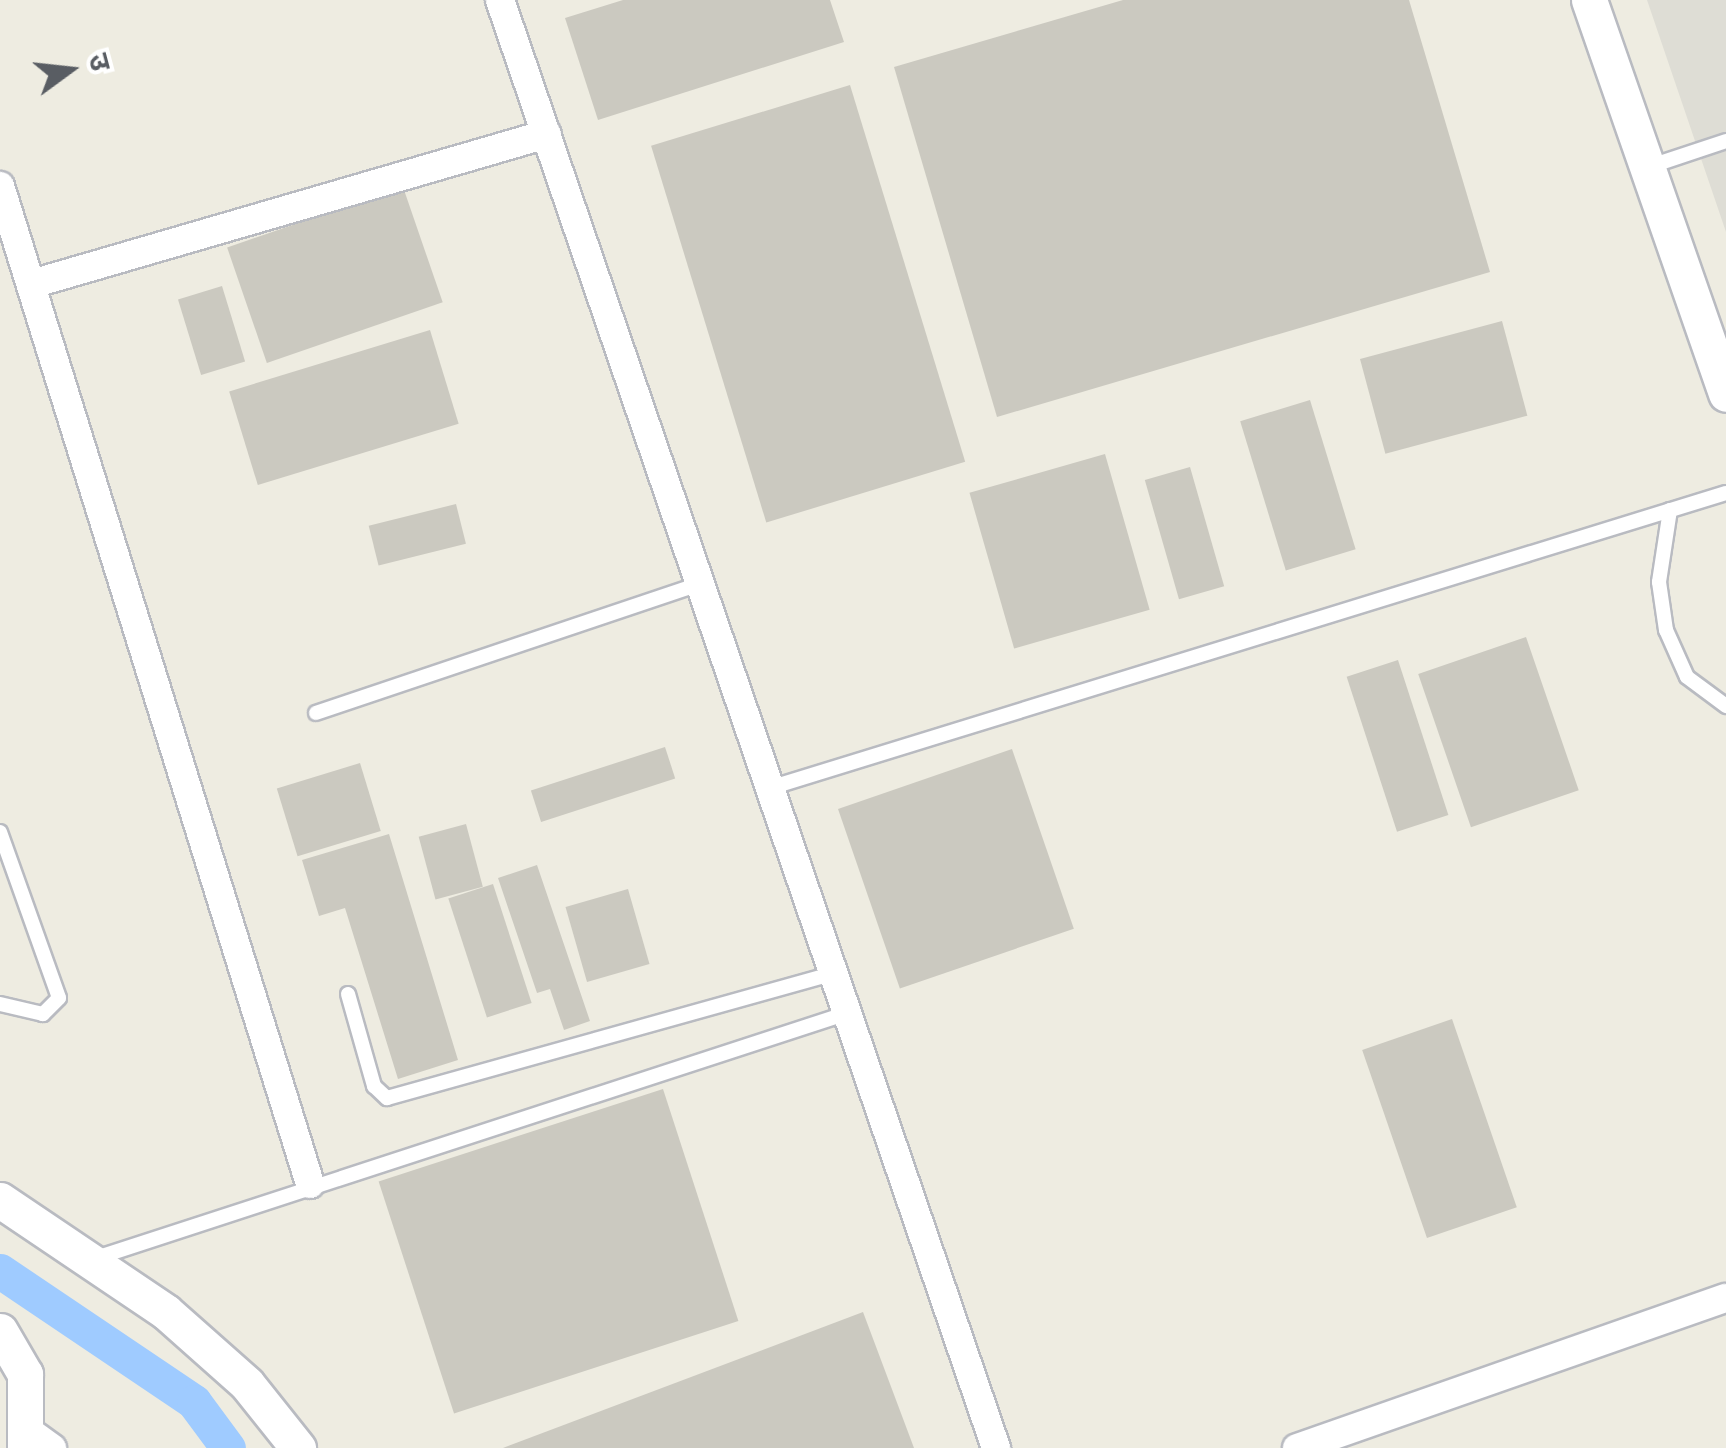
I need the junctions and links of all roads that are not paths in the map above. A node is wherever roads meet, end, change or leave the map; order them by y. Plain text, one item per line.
1 (500, 0) edge
2 (1589, 0) edge
3 (547, 134) junction
4 (1726, 141) edge
5 (1648, 167) junction
6 (0, 186) edge
7 (35, 283) junction
8 (1726, 394) edge
9 (1726, 492) edge
10 (1670, 510) junction
11 (704, 583) junction
12 (1726, 706) edge
13 (316, 712) dead end
14 (776, 786) junction
15 (0, 832) edge
16 (3, 856) edge
17 (836, 973) junction
18 (348, 994) dead end
19 (0, 1004) edge
20 (849, 1013) junction
21 (310, 1184) junction
22 (0, 1200) edge
23 (92, 1259) junction
24 (1726, 1298) edge
25 (0, 1331) edge
26 (34, 1442) edge
27 (298, 1448) edge
28 (996, 1448) edge
29 (1297, 1448) edge

1 - 3 street
2 - 5 street
3 - 7 street
3 - 11 street
4 - 5 lane
5 - 8 street
6 - 7 street
7 - 21 street
9 - 10 lane
10 - 12 lane
10 - 14 lane
11 - 13 lane
11 - 14 street
14 - 17 street
15 - 16 lane
16 - 19 lane
17 - 18 lane
17 - 20 street
20 - 21 lane
20 - 28 street
21 - 23 lane
22 - 23 street
23 - 27 street
24 - 29 street
25 - 26 street

